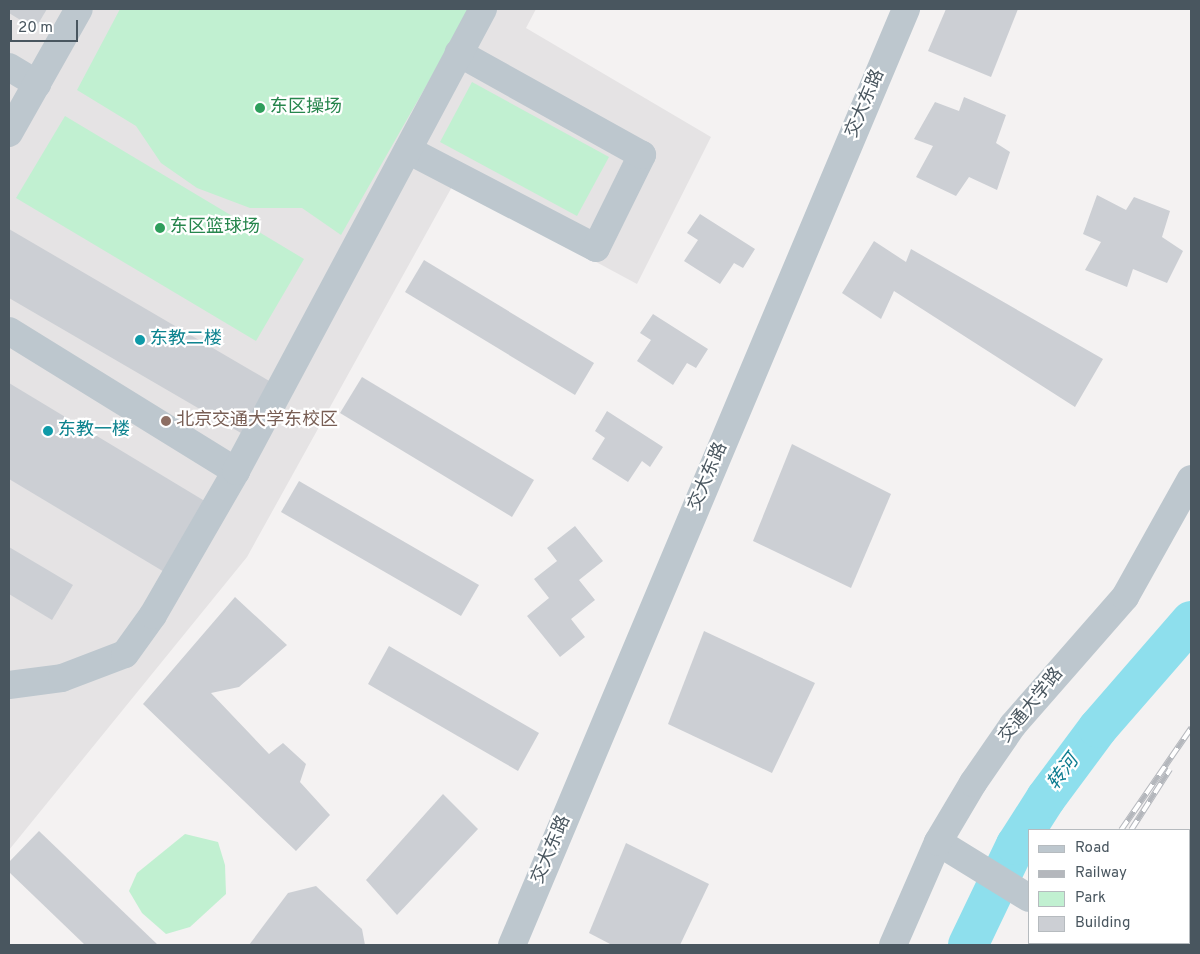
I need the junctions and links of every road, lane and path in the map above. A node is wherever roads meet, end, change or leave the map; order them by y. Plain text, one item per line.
1 (79, 9) edge
2 (483, 9) edge
3 (906, 9) edge
4 (460, 53) junction
5 (9, 67) edge
6 (37, 84) junction
7 (9, 134) edge
8 (408, 150) junction
9 (9, 331) edge
10 (236, 471) junction
11 (1191, 479) edge
12 (9, 685) edge
13 (938, 842) junction
14 (1028, 897) edge
15 (512, 945) edge
16 (893, 945) edge

1 - 6 street
2 - 4 street
3 - 15 street, 交大东路
4 - 8 street
4 - 8 street
5 - 6 street
6 - 7 street
8 - 10 street
9 - 10 street
10 - 12 street
11 - 13 street, 交通大学路
13 - 14 street
13 - 16 street, 交通大学路

